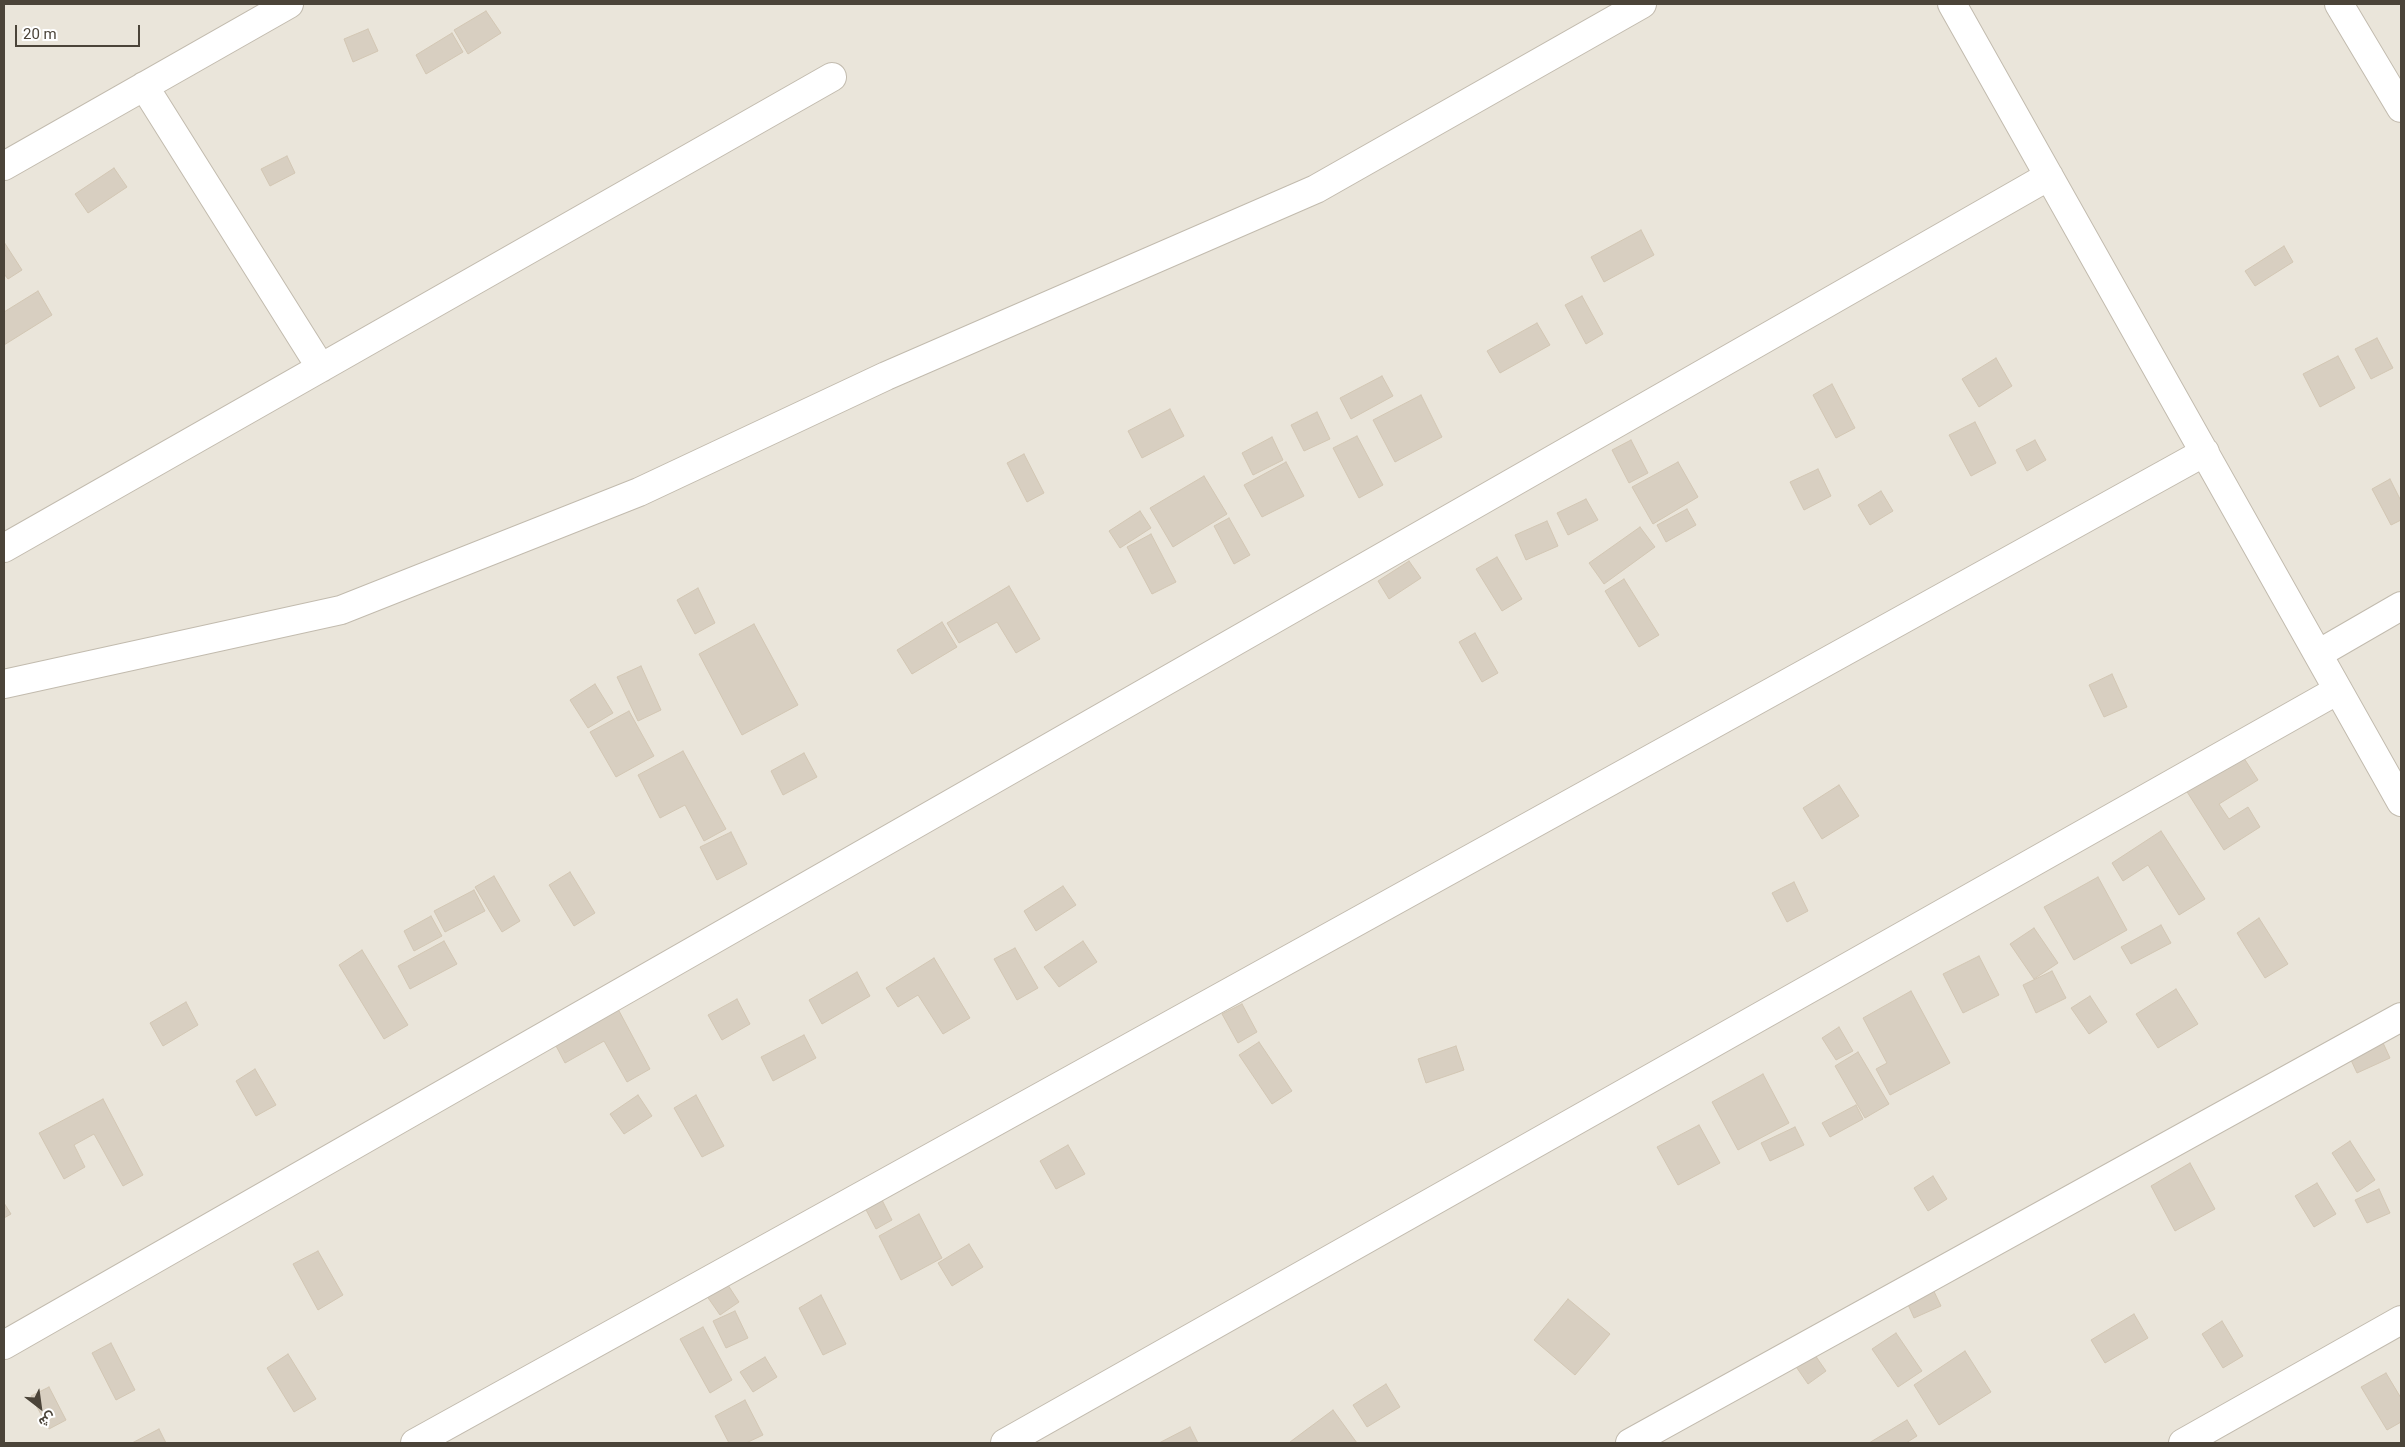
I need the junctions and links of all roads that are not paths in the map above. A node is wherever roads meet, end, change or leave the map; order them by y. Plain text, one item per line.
1 (289, 4) edge
2 (1642, 4) edge
3 (1952, 4) edge
4 (2339, 4) edge
5 (832, 77) dead end
6 (144, 86) junction
7 (2401, 108) edge
8 (4, 166) edge
9 (2049, 176) junction
10 (321, 368) junction
11 (2205, 452) junction
12 (4, 548) edge
13 (2401, 606) edge
14 (2318, 654) junction
15 (4, 684) edge
16 (2338, 690) junction
17 (2401, 802) edge
18 (2401, 1017) edge
19 (2401, 1320) edge
20 (4, 1345) edge
21 (415, 1443) edge
22 (1005, 1443) edge
23 (1630, 1443) edge
24 (2183, 1443) edge

1 - 6 street
2 - 15 street
3 - 9 street
4 - 7 street
5 - 10 street
6 - 8 street
6 - 10 street
9 - 11 street
9 - 20 street
10 - 12 street
11 - 14 street
11 - 21 street
13 - 14 street
14 - 16 street
16 - 17 street
16 - 22 street
18 - 23 street
19 - 24 street

